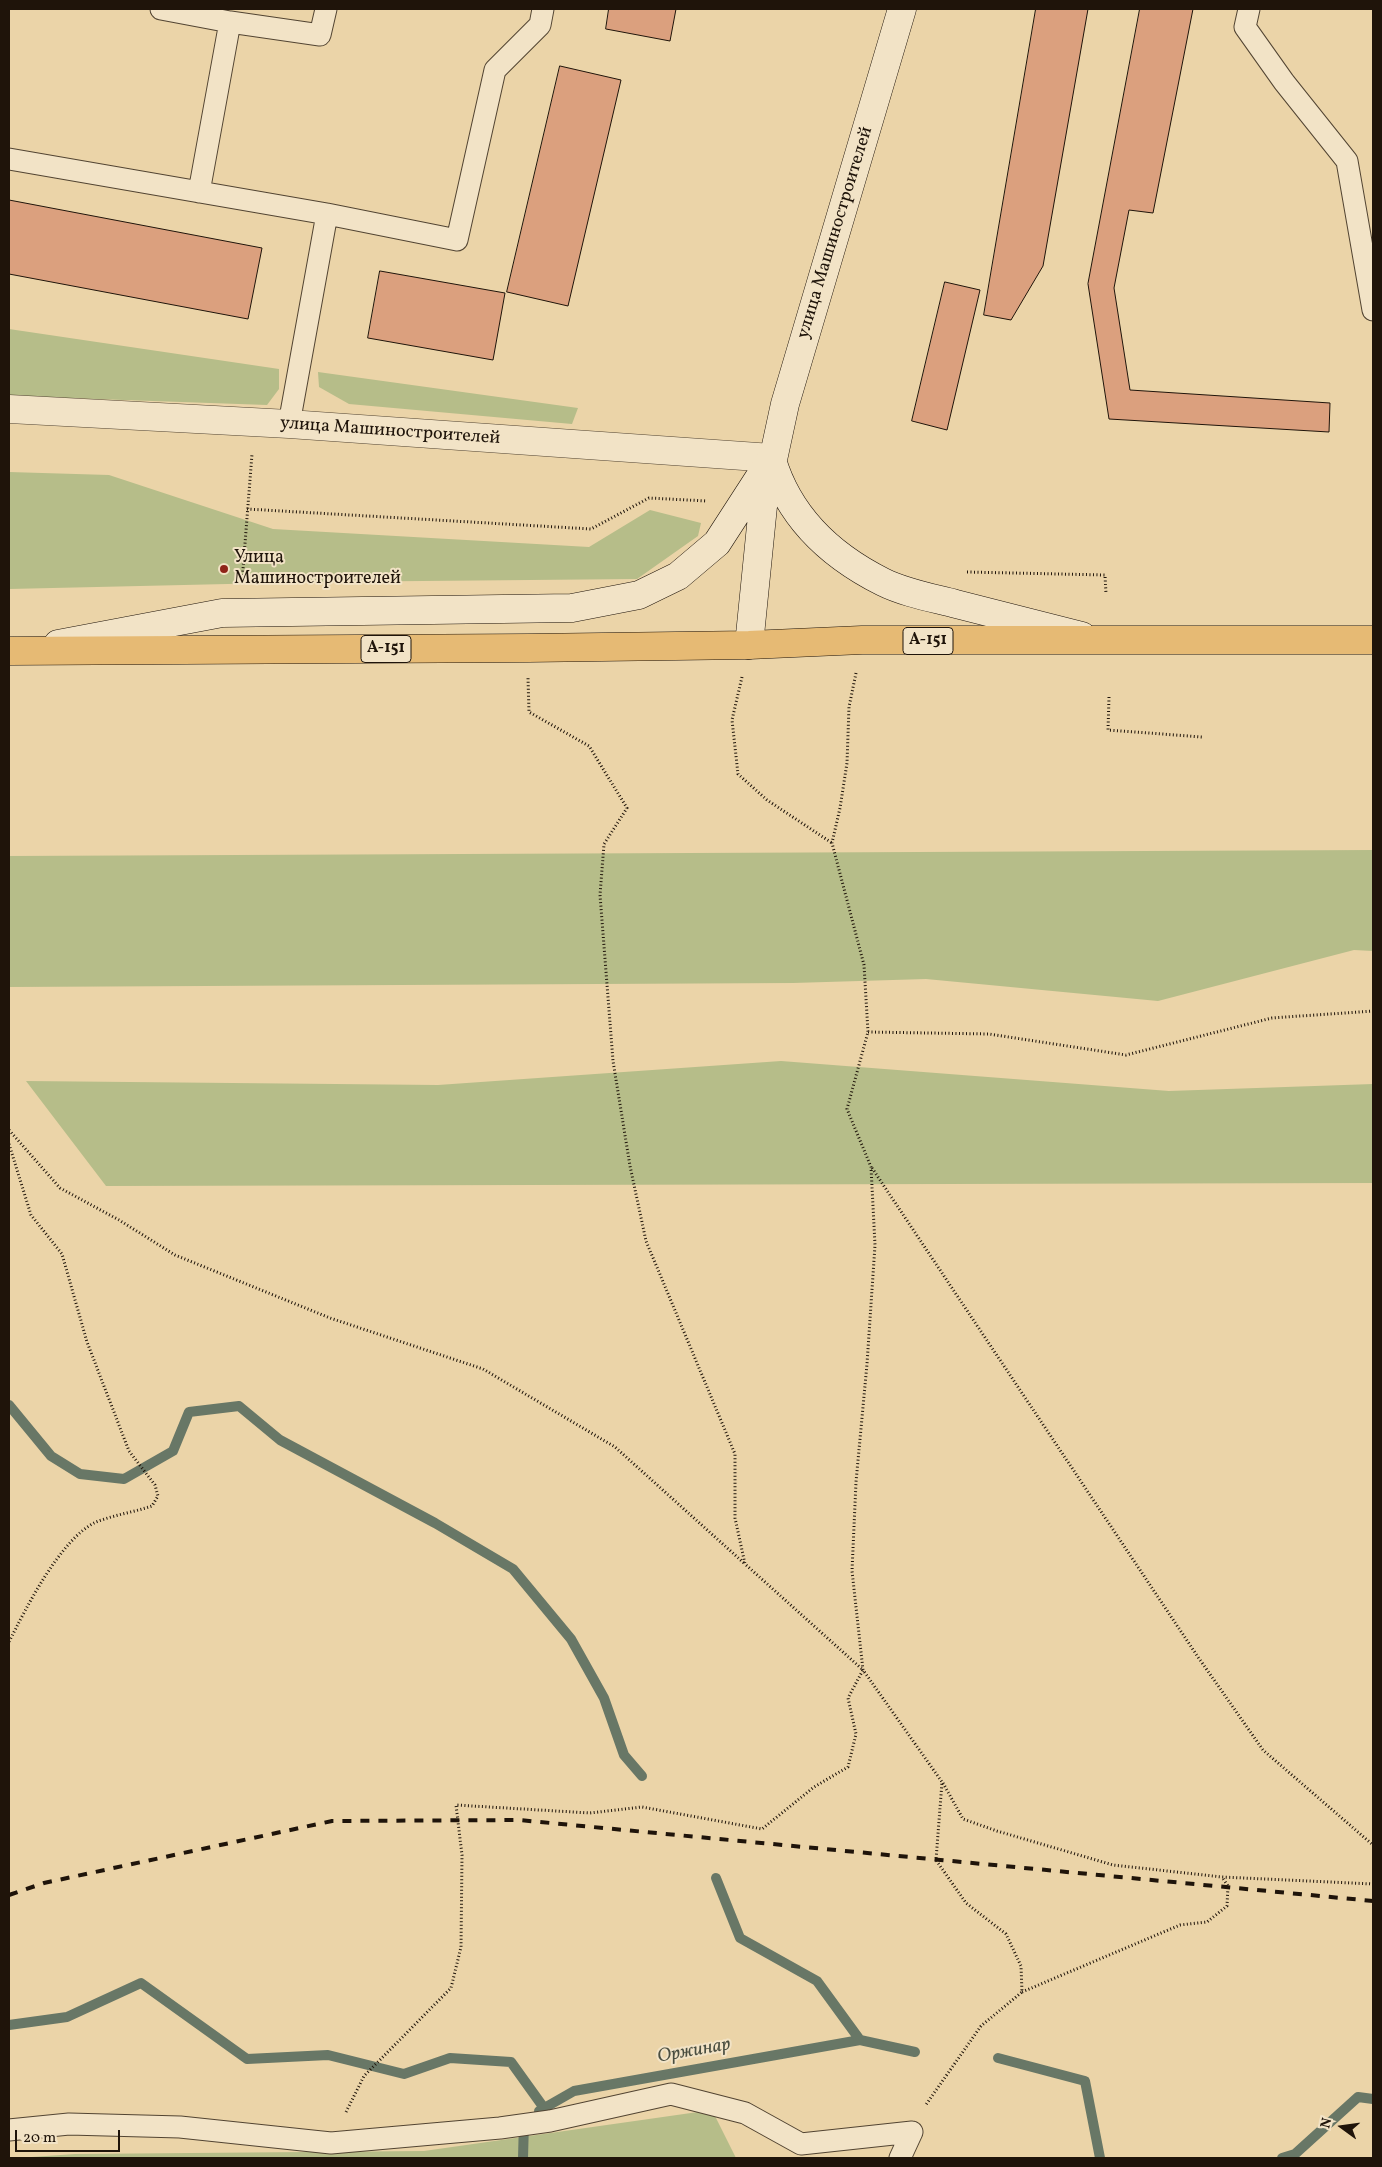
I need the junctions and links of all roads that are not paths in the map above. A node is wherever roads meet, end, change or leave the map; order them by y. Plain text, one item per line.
1 (161, 9) edge
2 (326, 9) edge
3 (543, 9) edge
4 (902, 9) edge
5 (1249, 9) edge
6 (230, 22) junction
7 (9, 158) edge
8 (199, 192) junction
9 (327, 214) junction
10 (1373, 310) edge
11 (9, 410) edge
12 (289, 424) junction
13 (772, 458) junction
14 (1373, 640) edge
15 (1108, 642) junction
16 (749, 645) junction
17 (16, 651) edge
18 (9, 2130) edge
19 (802, 2151) edge
20 (900, 2158) edge

1 - 6 lane
2 - 6 lane
3 - 9 lane
4 - 13 main road, улица Машиностроителей
5 - 10 lane
6 - 8 lane
7 - 8 lane
8 - 9 lane
9 - 12 lane
11 - 12 main road, улица Машиностроителей
12 - 13 main road, улица Машиностроителей
13 - 15 main road
13 - 16 main road, улица Машиностроителей
13 - 17 main road
14 - 15 highway, А-151
15 - 16 highway, А-151
16 - 17 highway, А-151
18 - 19 lane
19 - 20 lane

